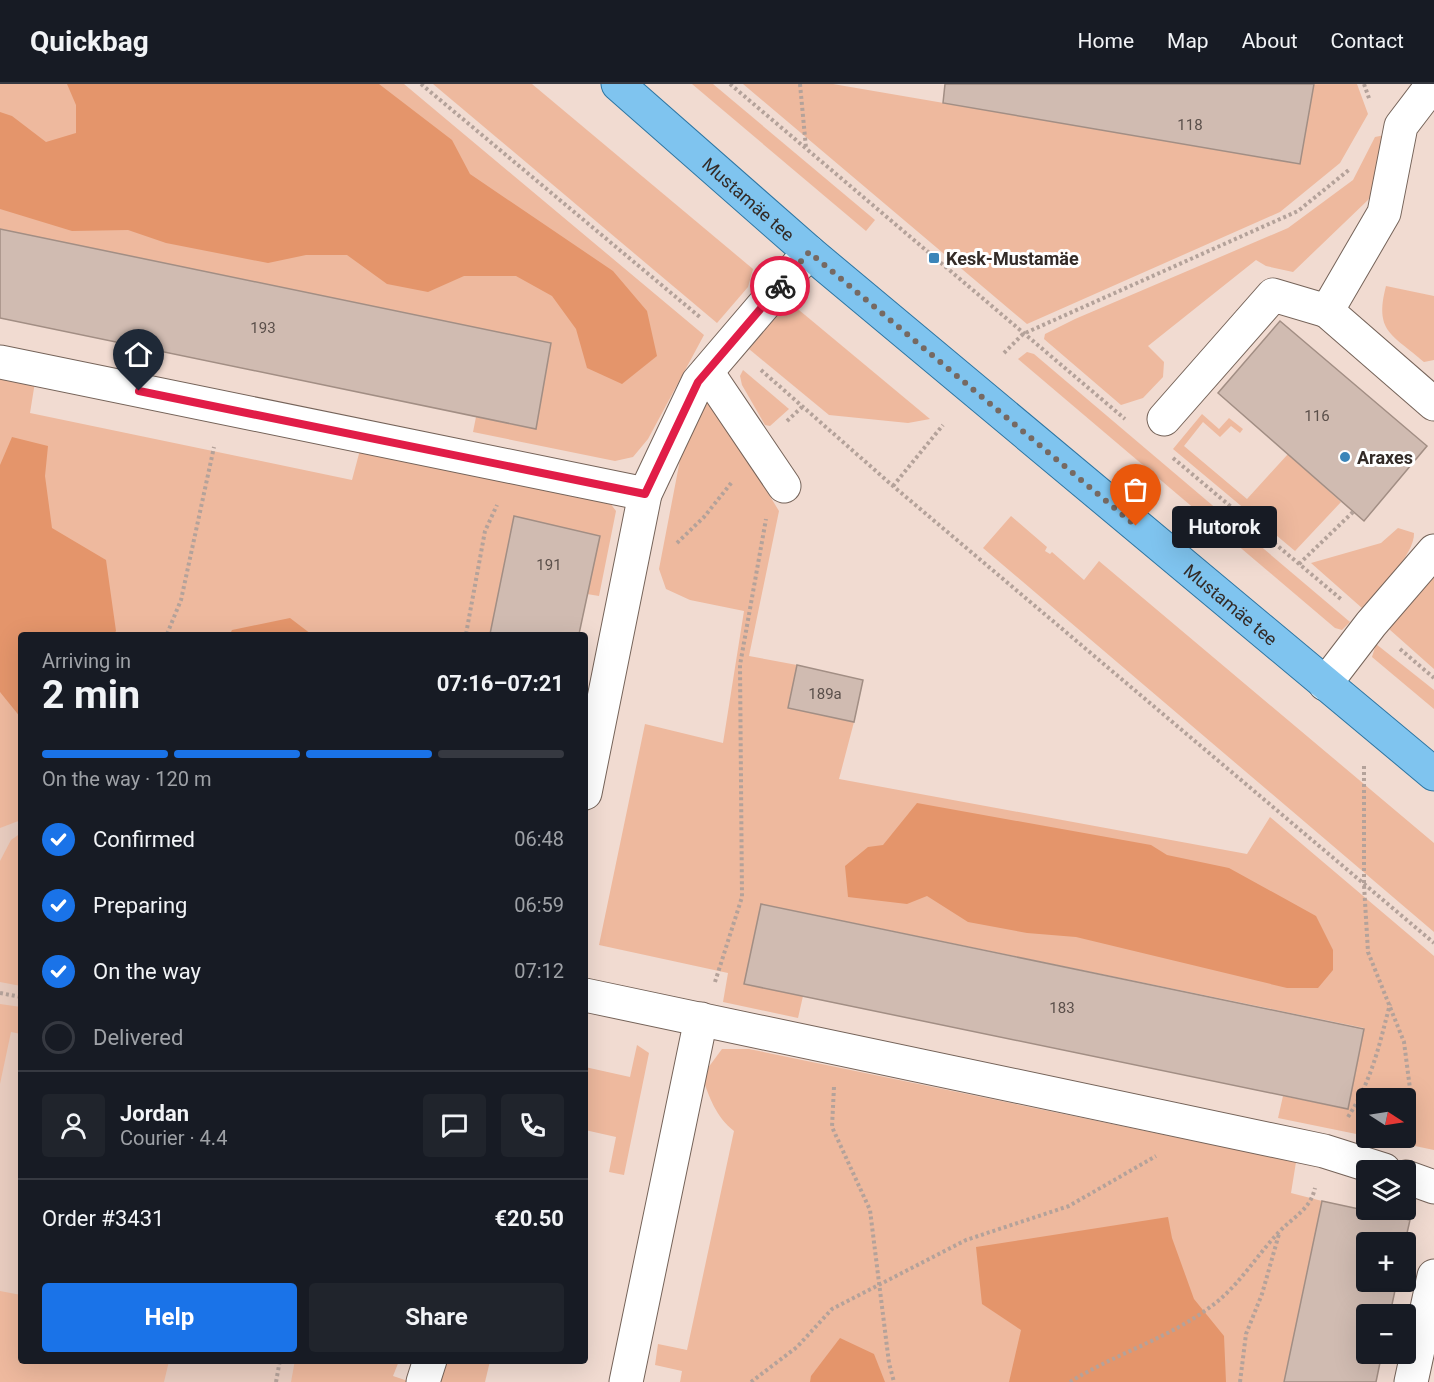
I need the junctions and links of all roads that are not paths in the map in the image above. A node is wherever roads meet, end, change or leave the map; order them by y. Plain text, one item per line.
1 (1433, 84) edge
2 (633, 88) edge
3 (809, 252) junction
4 (1327, 311) junction
5 (0, 362) edge
6 (707, 372) junction
7 (1434, 404) edge
8 (1164, 419) dead end
9 (772, 468) road end
10 (645, 494) junction
11 (1434, 551) edge
12 (1325, 684) junction
13 (1434, 774) edge
14 (588, 778) edge
15 (588, 996) edge
16 (701, 1019) junction
17 (1356, 1161) edge
18 (1416, 1181) edge
19 (1434, 1187) edge
20 (1434, 1276) edge
21 (429, 1364) edge
22 (423, 1382) edge
23 (626, 1382) edge
24 (1411, 1382) edge

1 - 4 street
2 - 3 main road, Mustamäe tee
3 - 6 street
3 - 12 main road, Mustamäe tee
4 - 7 street
4 - 8 street
5 - 10 street
6 - 9 street
6 - 10 street
10 - 14 street
11 - 12 street
12 - 13 main road, Mustamäe tee
15 - 16 street
16 - 17 street
16 - 23 street
18 - 19 street
20 - 24 street
21 - 22 street

